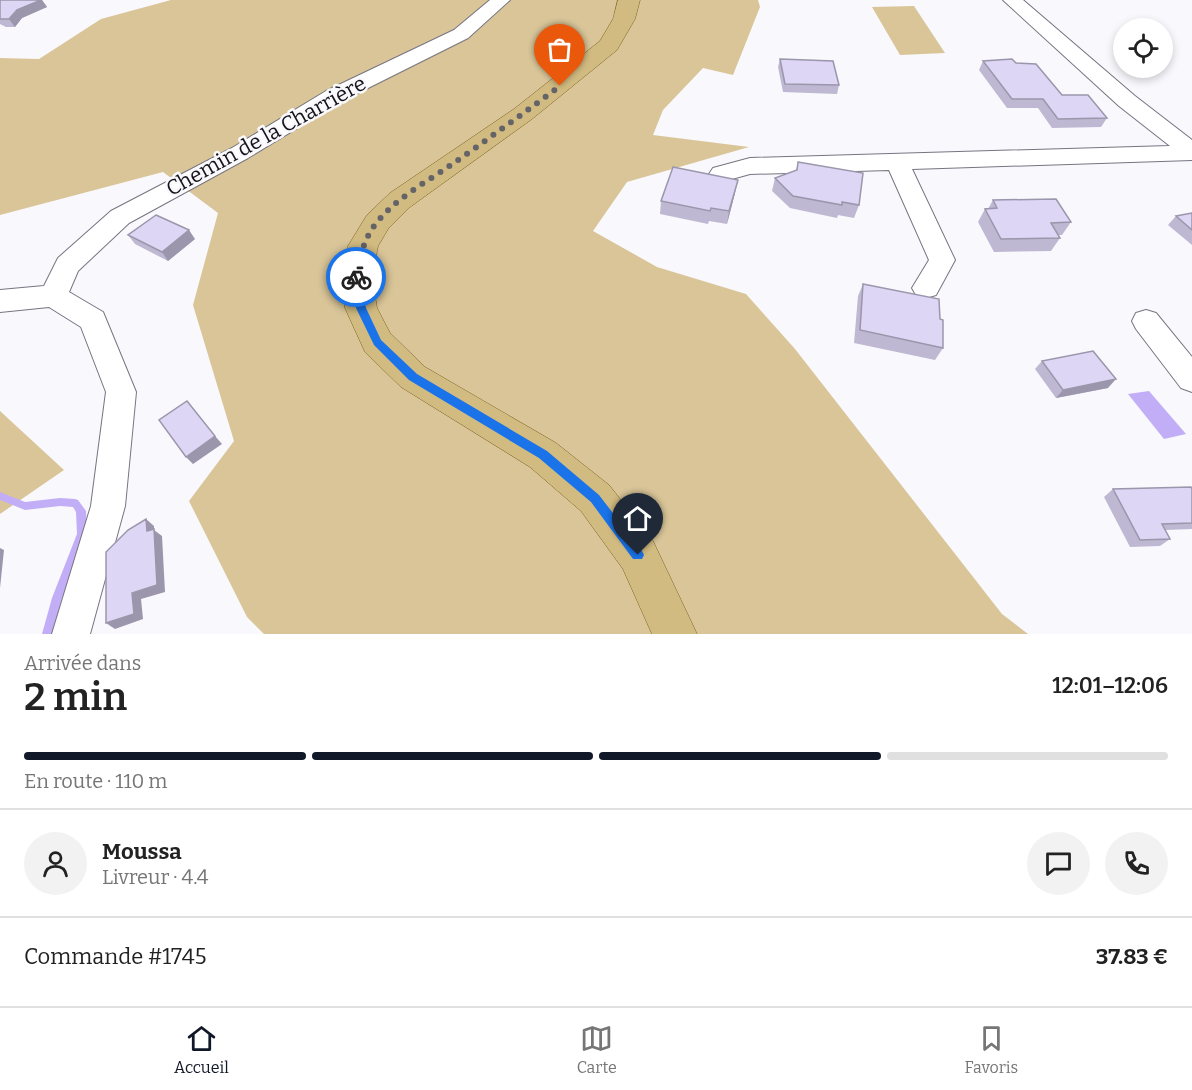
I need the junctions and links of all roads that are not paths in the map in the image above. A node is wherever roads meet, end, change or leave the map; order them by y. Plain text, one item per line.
1 (501, 0) edge
2 (629, 0) edge
3 (1012, 0) edge
4 (1192, 152) edge
5 (897, 162) junction
6 (721, 174) edge
7 (926, 288) dead end
8 (53, 296) junction
9 (0, 301) edge
10 (1146, 321) dead end
11 (1192, 380) edge
12 (71, 634) edge
13 (675, 634) edge

1 - 8 street, Chemin de la Charrière
2 - 13 main road
3 - 4 street
4 - 5 street
5 - 6 street
5 - 7 street
8 - 9 street
8 - 12 street
10 - 11 street

